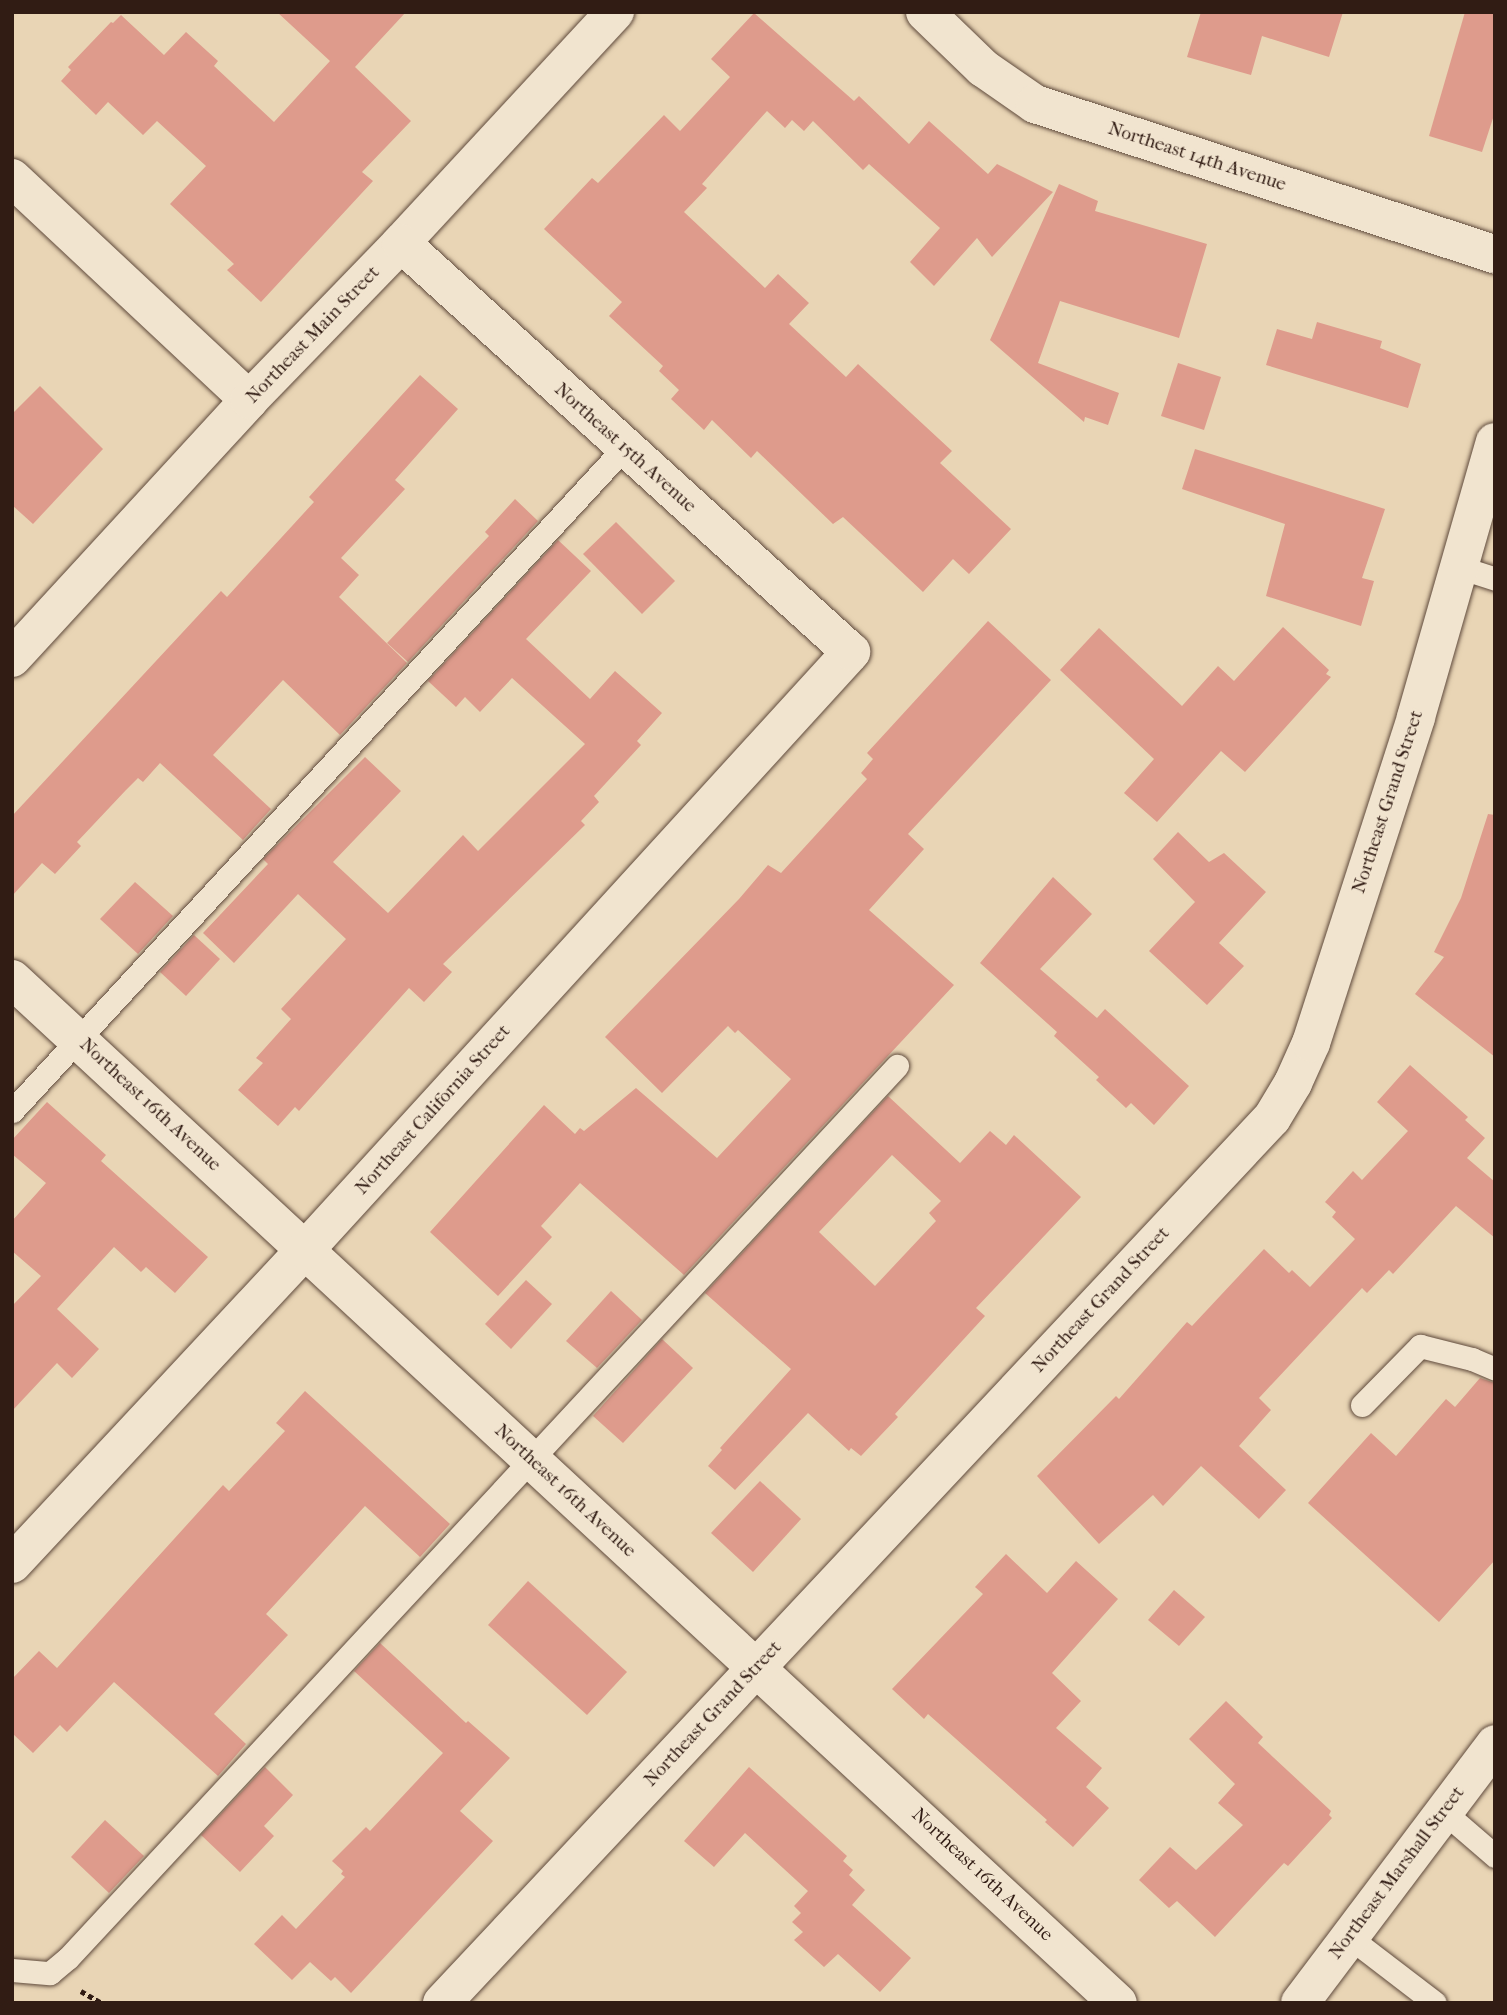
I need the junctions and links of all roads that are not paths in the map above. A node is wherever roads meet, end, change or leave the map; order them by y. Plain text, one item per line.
1 (615, 12) edge
2 (925, 12) edge
3 (12, 178) edge
4 (401, 243) junction
5 (1495, 254) edge
6 (249, 400) junction
7 (1495, 442) edge
8 (624, 448) junction
9 (1459, 567) junction
10 (1495, 579) edge
11 (850, 652) joint
12 (12, 658) edge
13 (12, 979) edge
14 (79, 1039) junction
15 (897, 1066) dead end
16 (12, 1111) edge
17 (306, 1250) junction
18 (1495, 1370) edge
19 (1362, 1405) dead end
20 (532, 1461) junction
21 (12, 1564) edge
22 (757, 1667) junction
23 (1495, 1744) edge
24 (1444, 1812) junction
25 (1495, 1856) edge
26 (1349, 1937) junction
27 (12, 1970) edge
28 (442, 2003) edge
29 (1118, 2003) edge
30 (1300, 2003) edge
31 (1435, 2003) edge

1 - 4 street, Northeast Main Street
2 - 5 street, Northeast 14th Avenue
3 - 6 street
4 - 6 street, Northeast Main Street
4 - 8 street, Northeast 15th Avenue
6 - 12 street, Northeast Main Street
7 - 9 street, Northeast Grand Street
8 - 11 street, Northeast 15th Avenue
8 - 14 lane
9 - 10 lane
9 - 22 street, Northeast Grand Street
11 - 17 street, Northeast California Street
13 - 14 street, Northeast 16th Avenue
14 - 16 lane
14 - 17 street, Northeast 16th Avenue
15 - 20 lane
17 - 20 street, Northeast 16th Avenue
17 - 21 street, Northeast California Street
18 - 19 lane
20 - 22 street, Northeast 16th Avenue
20 - 27 lane
22 - 28 street, Northeast Grand Street
22 - 29 street, Northeast 16th Avenue
23 - 24 street, Northeast Marshall Street
24 - 25 lane
24 - 26 street, Northeast Marshall Street
26 - 30 street, Northeast Marshall Street
26 - 31 lane

